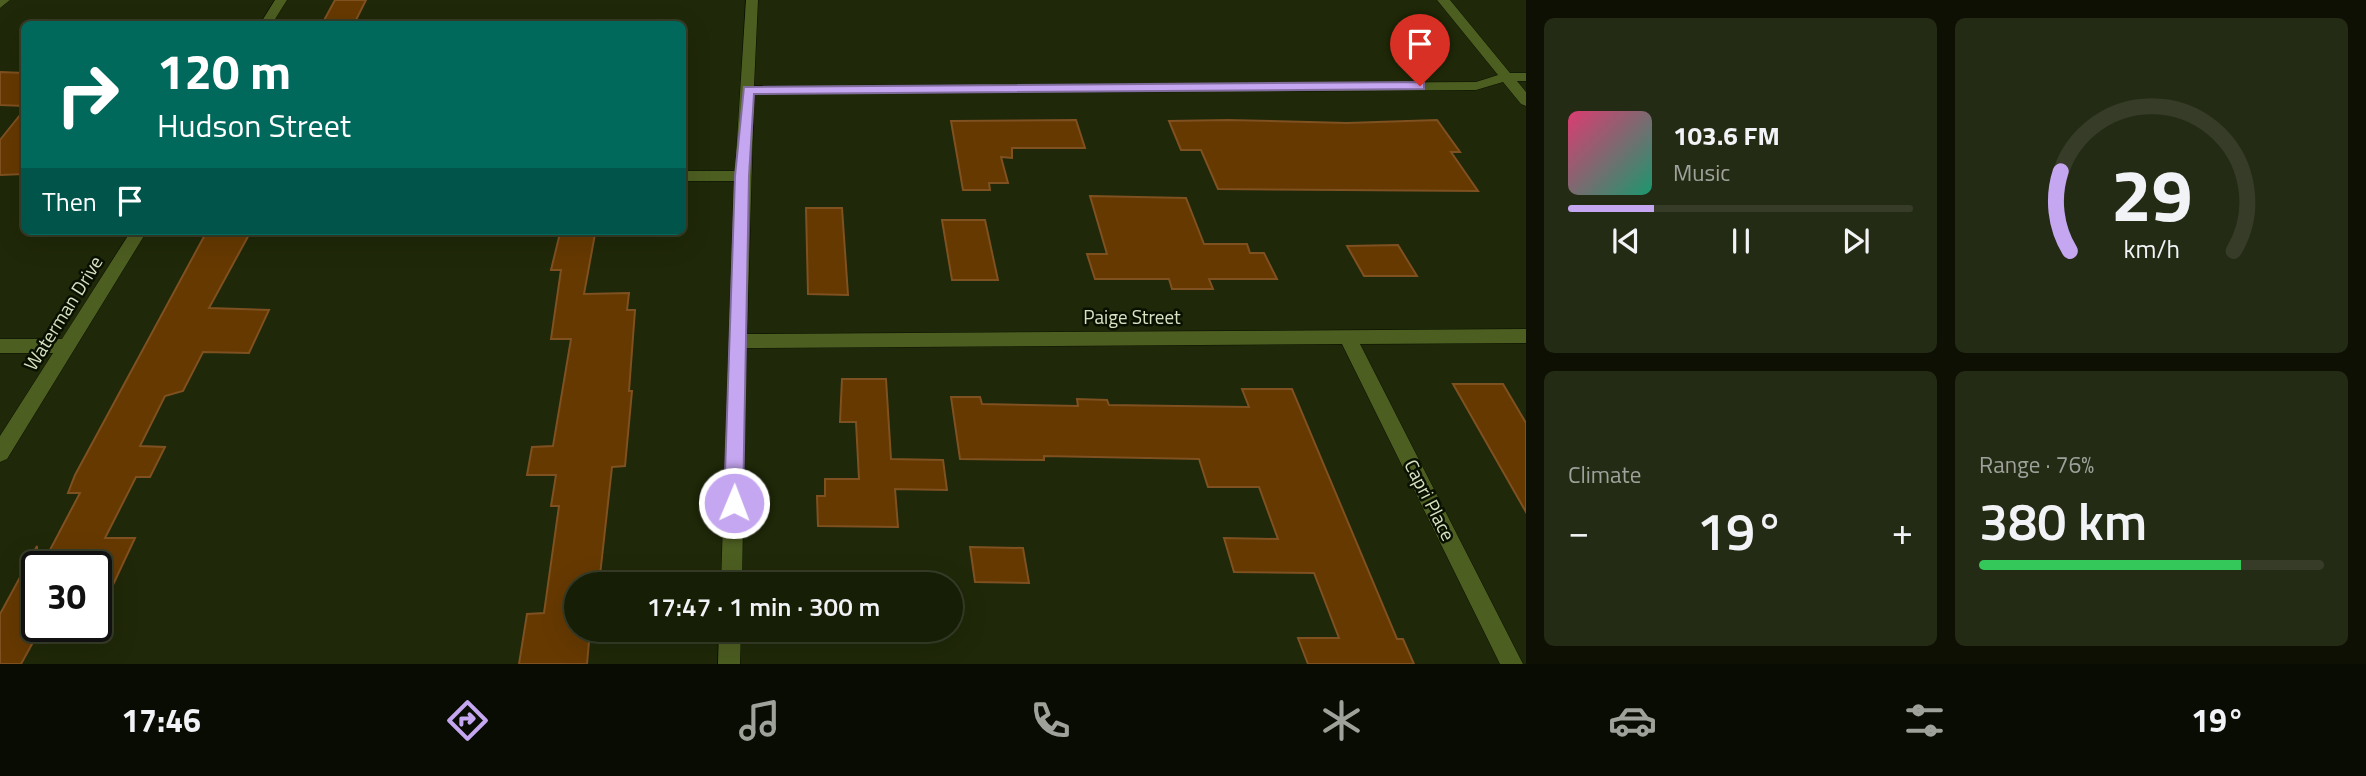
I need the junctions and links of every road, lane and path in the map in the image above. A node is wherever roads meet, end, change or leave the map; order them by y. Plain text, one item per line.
1 (4, 0) edge
2 (281, 0) edge
3 (751, 0) edge
4 (1443, 0) edge
5 (0, 4) edge
6 (268, 21) edge
7 (1507, 77) junction
8 (1526, 77) edge
9 (748, 90) junction
10 (1526, 100) edge
11 (686, 176) edge
12 (742, 176) junction
13 (136, 235) edge
14 (1526, 336) edge
15 (1347, 337) junction
16 (738, 341) junction
17 (0, 346) edge
18 (66, 346) junction
19 (0, 453) edge
20 (731, 572) edge
21 (730, 642) edge
22 (729, 664) edge
23 (1512, 664) edge

1 - 5 street
2 - 6 street
3 - 9 street
4 - 7 street
7 - 8 street
7 - 9 street
7 - 10 street
9 - 12 street
11 - 12 street
12 - 16 street
13 - 18 street, Waterman Drive
14 - 15 street, Paige Street
15 - 16 street, Paige Street
15 - 23 street, Capri Place
16 - 20 street
17 - 18 street
18 - 19 street, Waterman Drive
21 - 22 street

